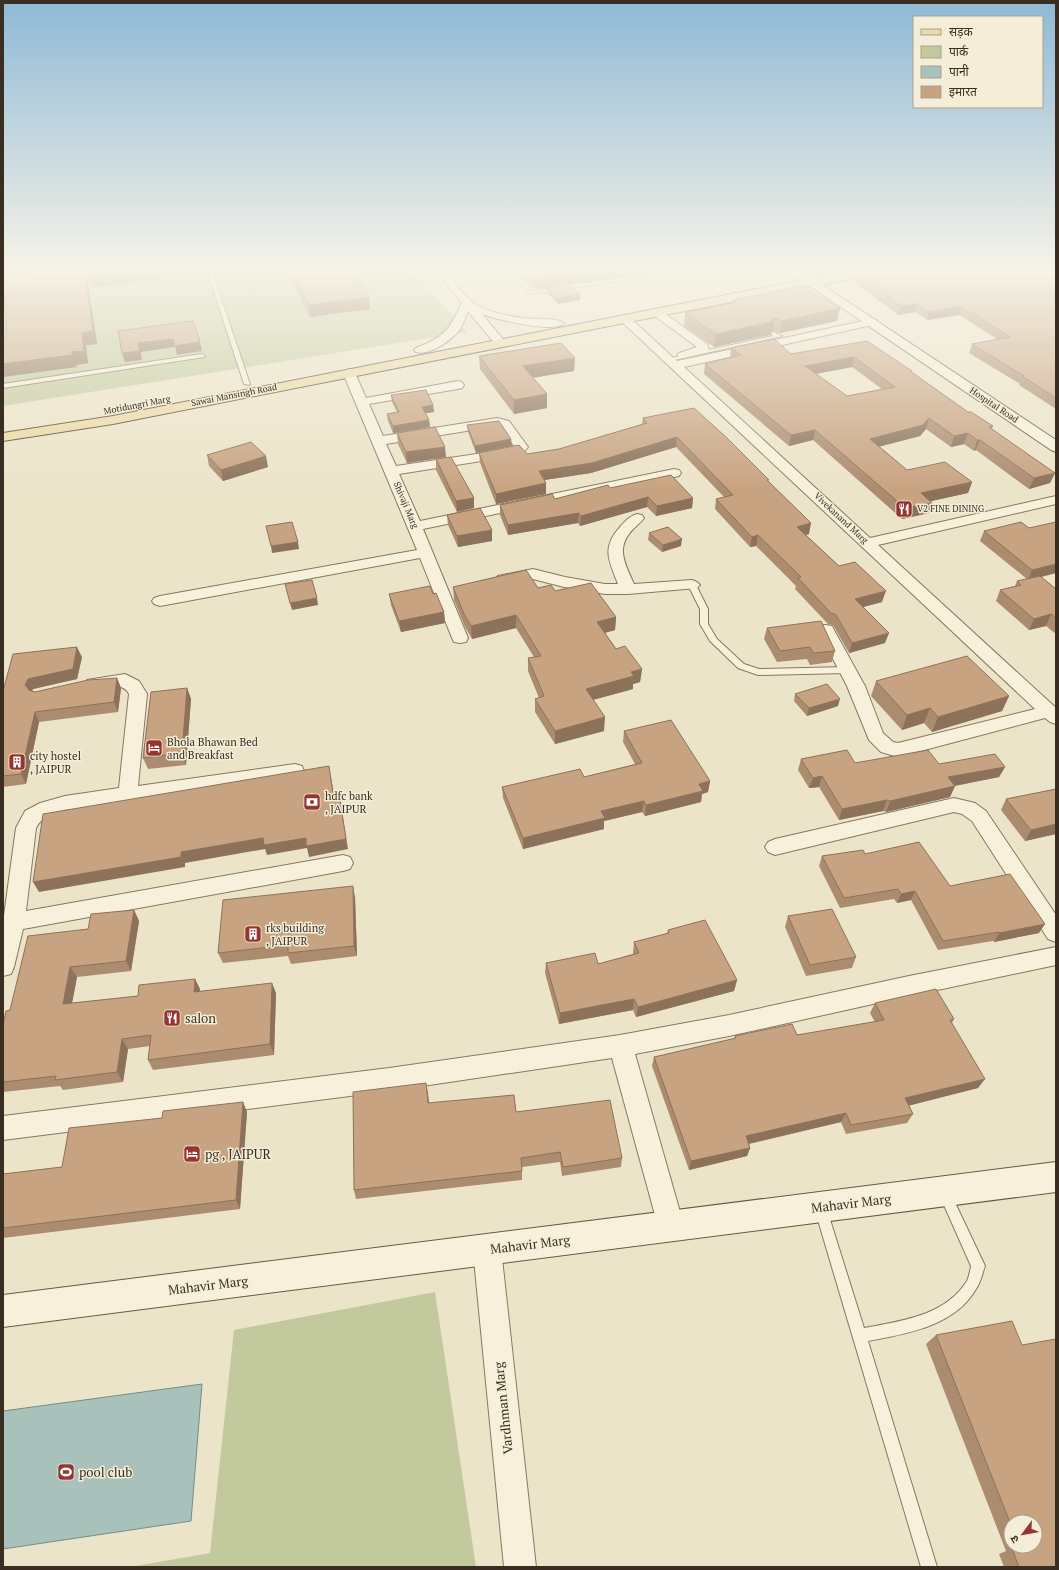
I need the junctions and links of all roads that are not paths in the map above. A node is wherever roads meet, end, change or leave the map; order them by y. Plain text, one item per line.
1 (234, 343) edge
2 (438, 343) edge
3 (467, 343) edge
4 (478, 343) edge
5 (652, 343) edge
6 (699, 343) edge
7 (748, 343) edge
8 (763, 343) edge
9 (903, 343) edge
10 (420, 350) junction
11 (202, 356) dead end
12 (672, 361) junction
13 (349, 373) junction
14 (248, 384) junction
15 (458, 385) dead end
16 (3, 386) edge
17 (361, 402) junction
18 (3, 427) edge
19 (3, 436) edge
20 (378, 441) junction
21 (1056, 447) edge
22 (391, 471) junction
23 (674, 473) dead end
24 (1056, 500) edge
25 (637, 518) dead end
26 (415, 526) junction
27 (868, 543) junction
28 (426, 553) junction
29 (487, 582) edge
30 (692, 585) joint
31 (456, 588) edge
32 (628, 590) junction
33 (441, 591) junction
34 (160, 601) dead end
35 (826, 630) edge
36 (460, 638) dead end
37 (847, 670) junction
38 (78, 687) edge
39 (1052, 714) edge
40 (295, 771) edge
41 (128, 794) junction
42 (775, 847) dead end
43 (343, 863) dead end
44 (14, 922) junction
45 (1056, 933) edge
46 (1056, 956) edge
47 (3, 967) edge
48 (621, 1046) junction
49 (3, 1128) edge
50 (1056, 1177) edge
51 (944, 1191) junction
52 (820, 1207) junction
53 (671, 1226) junction
54 (486, 1249) junction
55 (3, 1311) edge
56 (860, 1336) junction
57 (520, 1567) edge
58 (929, 1567) edge

1 - 14 lane
2 - 10 street
3 - 10 main road, Motidungri Marg
4 - 13 main road, Sawai Mansingh Road
5 - 12 street, Vivekanand Marg
6 - 12 street
7 - 12 lane
8 - 12 street
9 - 21 street, Hospital Road
10 - 14 main road, Motidungri Marg
11 - 16 lane
12 - 27 street, Vivekanand Marg
13 - 17 street, Shivaji Marg
13 - 19 main road, Sawai Mansingh Road
14 - 18 main road, Motidungri Marg
15 - 17 street
17 - 20 street, Shivaji Marg
20 - 22 street, Shivaji Marg
20 - 22 street
22 - 26 street, Shivaji Marg
23 - 26 street
24 - 27 street
25 - 32 street
26 - 28 street, Shivaji Marg
27 - 39 street, Vivekanand Marg
28 - 33 street, Shivaji Marg
28 - 34 street
29 - 32 street
30 - 32 street
30 - 37 lane
31 - 33 street
33 - 36 street, Shivaji Marg
35 - 37 street
37 - 39 street
38 - 41 street
40 - 41 street
41 - 44 street
42 - 45 street
43 - 44 street
44 - 47 street
46 - 48 street
48 - 49 street
48 - 53 street
50 - 51 street, Mahavir Marg
51 - 52 street, Mahavir Marg
51 - 56 lane
52 - 53 street, Mahavir Marg
52 - 56 lane
53 - 54 street, Mahavir Marg
54 - 55 street, Mahavir Marg
54 - 57 street, Vardhman Marg
56 - 58 lane

